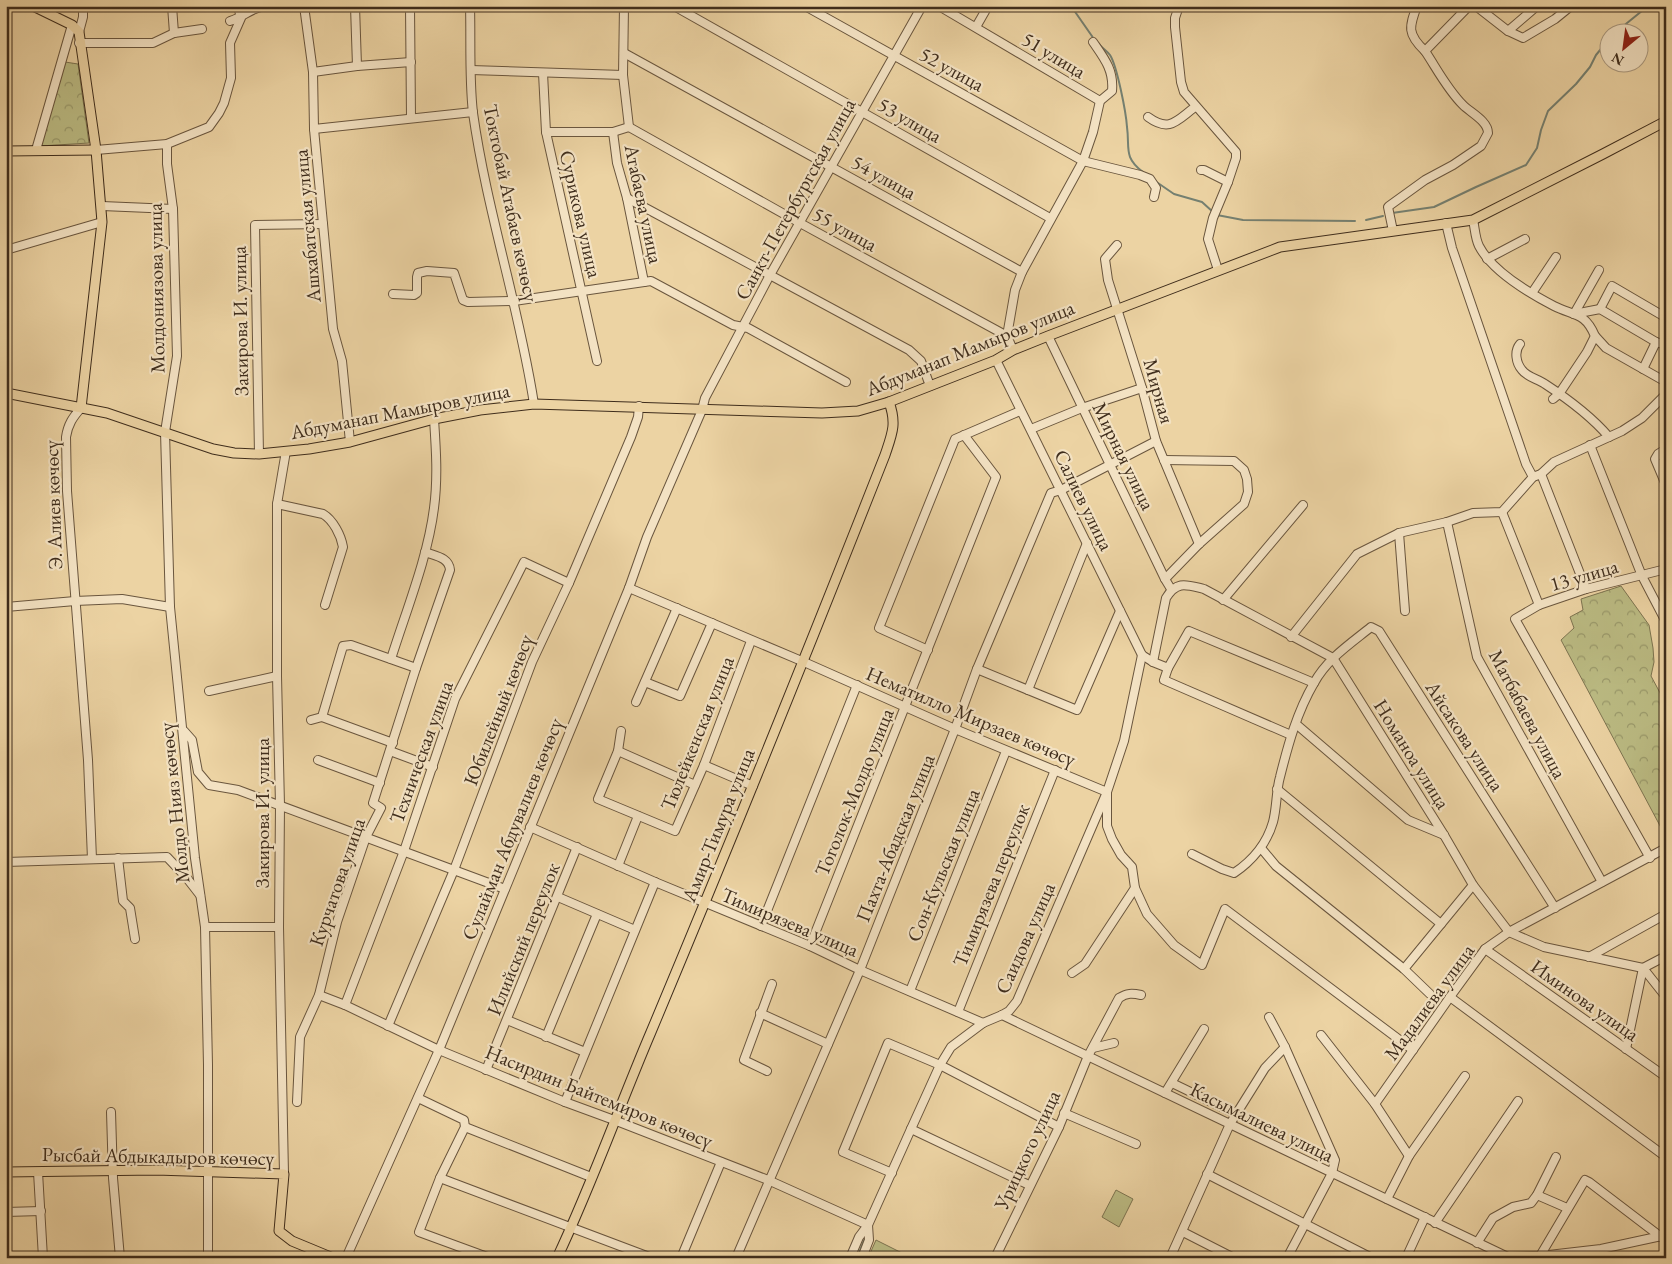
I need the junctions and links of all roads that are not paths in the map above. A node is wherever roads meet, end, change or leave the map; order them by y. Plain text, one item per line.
1 (33, 6) edge
2 (83, 6) edge
3 (172, 6) edge
4 (238, 6) edge
5 (264, 6) edge
6 (304, 6) edge
7 (355, 6) edge
8 (410, 6) edge
9 (470, 6) edge
10 (624, 6) edge
11 (674, 6) edge
12 (805, 6) edge
13 (922, 6) edge
14 (939, 6) edge
15 (988, 6) edge
16 (1179, 6) edge
17 (1417, 6) edge
18 (1469, 6) edge
19 (1476, 6) edge
20 (1537, 6) edge
21 (1571, 6) edge
22 (241, 18) junction
23 (230, 21) dead end
24 (976, 27) junction
25 (202, 28) dead end
26 (75, 29) junction
27 (1508, 31) junction
28 (174, 33) junction
29 (1093, 42) dead end
30 (79, 43) junction
31 (1424, 51) junction
32 (624, 53) junction
33 (894, 56) junction
34 (411, 62) junction
35 (357, 66) junction
36 (471, 70) junction
37 (313, 72) junction
38 (543, 73) junction
39 (623, 75) junction
40 (1100, 102) junction
41 (1196, 107) junction
42 (473, 112) junction
43 (862, 112) junction
44 (1148, 117) dead end
45 (411, 118) junction
46 (1666, 120) edge
47 (629, 127) junction
48 (314, 129) junction
49 (546, 132) junction
50 (613, 132) junction
51 (167, 144) junction
52 (36, 150) junction
53 (96, 150) junction
54 (6, 151) edge
55 (1083, 161) junction
56 (831, 166) junction
57 (1200, 170) dead end
58 (1228, 182) junction
59 (627, 198) junction
60 (1154, 198) dead end
61 (102, 206) junction
62 (173, 209) junction
63 (1050, 218) junction
64 (1473, 220) junction
65 (102, 222) junction
66 (800, 223) junction
67 (1446, 223) junction
68 (323, 224) junction
69 (1393, 231) junction
70 (1525, 239) dead end
71 (1117, 245) dead end
72 (6, 250) edge
73 (1556, 257) dead end
74 (1487, 259) junction
75 (1218, 270) junction
76 (1599, 270) dead end
77 (1022, 272) junction
78 (770, 275) junction
79 (644, 282) junction
80 (582, 290) junction
81 (1532, 293) junction
82 (393, 294) dead end
83 (514, 301) junction
84 (1118, 308) junction
85 (1600, 309) junction
86 (1574, 314) junction
87 (1665, 317) edge
88 (742, 327) junction
89 (1007, 336) junction
90 (1048, 336) junction
91 (1595, 336) junction
92 (1656, 342) junction
93 (1520, 344) dead end
94 (1666, 345) edge
95 (1013, 350) junction
96 (996, 360) junction
97 (597, 361) dead end
98 (1643, 369) junction
99 (846, 382) dead end
100 (1666, 382) edge
101 (930, 386) junction
102 (1142, 388) junction
103 (6, 393) edge
104 (1666, 394) edge
105 (1556, 396) junction
106 (889, 402) junction
107 (534, 404) junction
108 (639, 406) junction
109 (81, 408) junction
110 (1082, 408) junction
111 (702, 410) junction
112 (1020, 410) junction
113 (434, 419) junction
114 (1031, 429) junction
115 (165, 432) junction
116 (964, 435) junction
117 (1609, 437) junction
118 (1156, 441) junction
119 (350, 442) junction
120 (1590, 445) junction
121 (1666, 449) edge
122 (286, 451) junction
123 (259, 454) junction
124 (1164, 460) junction
125 (1110, 463) junction
126 (1537, 476) junction
127 (1666, 485) edge
128 (1060, 490) junction
129 (277, 504) junction
130 (1303, 505) dead end
131 (1502, 512) junction
132 (1447, 522) junction
133 (1399, 534) junction
134 (1087, 543) junction
135 (1200, 544) junction
136 (425, 552) junction
137 (1666, 569) edge
138 (1642, 576) junction
139 (1165, 579) junction
140 (569, 584) junction
141 (629, 588) junction
142 (1171, 589) junction
143 (1586, 589) junction
144 (1223, 600) junction
145 (75, 601) junction
146 (325, 605) dead end
147 (1539, 605) junction
148 (6, 606) edge
149 (170, 607) junction
150 (677, 608) junction
151 (1120, 611) junction
152 (1405, 611) dead end
153 (1666, 622) edge
154 (712, 623) junction
155 (1291, 637) junction
156 (751, 641) junction
157 (928, 650) junction
158 (1142, 655) junction
159 (1332, 658) junction
160 (391, 660) junction
161 (804, 662) junction
162 (1153, 662) junction
163 (416, 668) junction
164 (1168, 668) junction
165 (977, 669) junction
166 (277, 676) junction
167 (645, 682) junction
168 (1314, 683) junction
169 (857, 685) junction
170 (1028, 690) junction
171 (209, 691) dead end
172 (636, 702) dead end
173 (906, 707) junction
174 (322, 717) junction
175 (311, 720) dead end
176 (1296, 724) junction
177 (956, 729) junction
178 (184, 731) junction
179 (621, 731) dead end
180 (1291, 735) junction
181 (392, 747) junction
182 (618, 751) junction
183 (1006, 751) junction
184 (318, 760) dead end
185 (704, 765) junction
186 (433, 766) junction
187 (1055, 770) junction
188 (380, 783) junction
189 (695, 785) junction
190 (753, 786) junction
191 (1277, 788) junction
192 (1106, 792) junction
193 (280, 805) junction
194 (638, 816) junction
195 (530, 827) junction
196 (1444, 835) junction
197 (366, 837) junction
198 (577, 847) junction
199 (1261, 848) junction
200 (1666, 848) edge
201 (404, 851) junction
202 (1192, 854) dead end
203 (118, 858) junction
204 (1650, 858) junction
205 (92, 859) junction
206 (6, 862) edge
207 (618, 866) junction
208 (454, 870) junction
209 (655, 882) junction
210 (1602, 882) junction
211 (1474, 885) junction
212 (1135, 888) junction
213 (505, 889) junction
214 (200, 896) junction
215 (558, 897) junction
216 (705, 903) junction
217 (1555, 908) junction
218 (597, 914) junction
219 (1666, 914) edge
220 (1441, 924) junction
221 (761, 926) junction
222 (205, 927) junction
223 (279, 927) junction
224 (635, 930) junction
225 (1509, 932) junction
226 (135, 939) dead end
227 (810, 946) junction
228 (1485, 949) junction
229 (1666, 956) edge
230 (1589, 957) junction
231 (1643, 968) junction
232 (1404, 969) junction
233 (860, 970) junction
234 (1072, 973) dead end
235 (772, 984) dead end
236 (910, 991) junction
237 (1430, 994) dead end
238 (319, 995) junction
239 (1141, 995) dead end
240 (1450, 997) junction
241 (1666, 997) edge
242 (344, 1005) junction
243 (958, 1012) junction
244 (760, 1014) junction
245 (1002, 1015) junction
246 (1269, 1017) dead end
247 (507, 1020) junction
248 (983, 1023) junction
249 (388, 1026) junction
250 (1204, 1029) dead end
251 (1321, 1035) dead end
252 (546, 1036) junction
253 (1114, 1043) dead end
254 (828, 1044) junction
255 (1092, 1048) junction
256 (1285, 1048) junction
257 (1626, 1049) junction
258 (439, 1050) junction
259 (1412, 1050) junction
260 (585, 1052) junction
261 (1088, 1056) junction
262 (940, 1065) junction
263 (486, 1070) junction
264 (767, 1071) dead end
265 (1465, 1076) dead end
266 (1666, 1077) edge
267 (1172, 1083) junction
268 (1165, 1093) junction
269 (418, 1098) junction
270 (1518, 1101) dead end
271 (297, 1102) dead end
272 (565, 1102) junction
273 (1375, 1104) junction
274 (111, 1112) dead end
275 (1064, 1113) junction
276 (1236, 1114) junction
277 (614, 1120) junction
278 (1230, 1124) junction
279 (465, 1127) junction
280 (1059, 1127) junction
281 (910, 1128) junction
282 (1136, 1144) dead end
283 (1409, 1156) junction
284 (1556, 1157) dead end
285 (1666, 1157) edge
286 (721, 1162) junction
287 (113, 1171) junction
288 (208, 1171) junction
289 (6, 1172) edge
290 (38, 1172) junction
291 (1332, 1173) junction
292 (284, 1174) junction
293 (892, 1174) junction
294 (1207, 1174) junction
295 (592, 1177) junction
296 (440, 1178) junction
297 (768, 1180) junction
298 (1029, 1185) junction
299 (1537, 1195) junction
300 (1387, 1199) junction
301 (1567, 1208) junction
302 (41, 1211) junction
303 (6, 1212) edge
304 (1425, 1218) junction
305 (1435, 1222) junction
306 (868, 1225) junction
307 (1305, 1225) junction
308 (572, 1227) junction
309 (1183, 1232) junction
310 (1663, 1236) edge
311 (1477, 1242) junction
312 (641, 1256) edge
313 (1540, 1256) junction
314 (1507, 1257) edge
315 (43, 1258) edge
316 (120, 1258) edge
317 (208, 1258) edge
318 (332, 1258) edge
319 (346, 1258) edge
320 (490, 1258) edge
321 (557, 1258) edge
322 (652, 1258) edge
323 (681, 1258) edge
324 (736, 1258) edge
325 (850, 1258) edge
326 (862, 1258) edge
327 (995, 1258) edge
328 (1170, 1258) edge
329 (1234, 1258) edge
330 (1287, 1258) edge
331 (1372, 1258) edge
332 (1406, 1258) edge

1 - 26 main road
2 - 26 street, Э. Алиев көчөсү
3 - 28 street
4 - 22 street
5 - 22 street
6 - 37 street, Ашхабатская улица
7 - 35 street
8 - 34 street
9 - 36 street, Токтобай Атабаев көчөсү
10 - 32 street
11 - 43 street, 53 улица
12 - 33 street, 52 улица
13 - 33 street, Санкт-Петербургская улица
14 - 24 street, 51 улица
15 - 24 street
16 - 41 street
17 - 31 street
18 - 31 street
19 - 27 street
20 - 27 street
21 - 27 street
22 - 23 street
22 - 51 street
24 - 40 street, 51 улица
25 - 28 street
26 - 30 main road, Э. Алиев көчөсү
26 - 52 street
28 - 30 street
29 - 40 street
30 - 53 main road, Э. Алиев көчөсү
31 - 69 street
32 - 39 street
32 - 56 street, 54 улица
33 - 43 street, Санкт-Петербургская улица
33 - 55 street, 52 улица
34 - 35 street
34 - 45 street
35 - 37 street
36 - 38 street
36 - 42 street, Токтобай Атабаев көчөсү
37 - 48 street, Ашхабатская улица
38 - 39 street
38 - 49 street, Сурикова улица
39 - 47 street
40 - 55 street
41 - 44 street
41 - 58 street
42 - 45 street
42 - 83 street, Токтобай Атабаев көчөсү
43 - 56 street, Санкт-Петербургская улица
43 - 63 street, 53 улица
45 - 48 street
46 - 64 main road, Абдуманап Мамыров улица
47 - 50 street
47 - 66 street, 55 улица
48 - 68 street, Ашхабатская улица
49 - 50 street
49 - 80 street, Сурикова улица
50 - 59 street, Атабаева улица
51 - 53 street
51 - 62 street, Молдониязова улица
52 - 53 main road
52 - 54 main road
53 - 61 main road, Э. Алиев көчөсү
55 - 60 street, 52 улица
55 - 63 street
56 - 66 street, Санкт-Петербургская улица
56 - 77 street, 54 улица
57 - 58 street
58 - 75 street
59 - 78 street
59 - 79 street, Атабаева улица
61 - 62 street
61 - 65 main road, Э. Алиев көчөсү
62 - 115 street, Молдониязова улица
63 - 77 street
64 - 67 main road, Абдуманап Мамыров улица
64 - 74 street
65 - 72 street
65 - 109 main road, Э. Алиев көчөсү
66 - 78 street, Санкт-Петербургская улица
66 - 89 street, 55 улица
67 - 69 main road, Абдуманап Мамыров улица
67 - 126 street
68 - 119 street, Ашхабатская улица
68 - 123 street, Закирова И. улица
69 - 75 main road, Абдуманап Мамыров улица
70 - 74 street
71 - 84 street, Мирная
73 - 81 street
74 - 81 street
75 - 84 main road, Абдуманап Мамыров улица
76 - 86 street
77 - 89 street
78 - 88 street, Санкт-Петербургская улица
78 - 101 street
79 - 80 street
79 - 88 street
80 - 83 street
80 - 97 street, Сурикова улица
81 - 86 street
82 - 83 street
83 - 107 street, Токтобай Атабаев көчөсү
84 - 90 main road, Абдуманап Мамыров улица
84 - 102 street, Мирная
85 - 86 street
85 - 87 street
85 - 92 street
86 - 91 street
88 - 99 street
88 - 111 street, Санкт-Петербургская улица
89 - 95 street
90 - 95 main road, Абдуманап Мамыров улица
90 - 110 street, Мирная улица
91 - 98 street
91 - 105 street
92 - 94 street
92 - 98 street
93 - 105 street
95 - 96 main road, Абдуманап Мамыров улица
96 - 101 main road, Абдуманап Мамыров улица
96 - 112 street, Салиев улица
98 - 100 street
101 - 106 main road, Абдуманап Мамыров улица
102 - 110 street
102 - 118 street, Мирная
103 - 109 main road, Абдуманап Мамыров улица
104 - 117 street
105 - 117 street
106 - 111 main road, Абдуманап Мамыров улица
106 - 161 main road, Амир-Тимура улица
107 - 108 main road, Абдуманап Мамыров улица
107 - 113 main road, Абдуманап Мамыров улица
108 - 111 main road, Абдуманап Мамыров улица
108 - 140 street, Юбилейный көчөсү
109 - 115 main road, Абдуманап Мамыров улица
109 - 145 street, Э. Алиев көчөсү
110 - 114 street
110 - 125 street, Мирная улица
111 - 141 street, Сулайман Абдувалиев көчөсү
112 - 114 street, Салиев улица
112 - 116 street
113 - 119 main road, Абдуманап Мамыров улица
113 - 136 street
114 - 128 street, Салиев улица
115 - 123 main road, Абдуманап Мамыров улица
115 - 149 street, Молдо Нияз көчөсү
116 - 157 street, Тоголок-Молдо улица
116 - 157 street
117 - 120 street
118 - 124 street, Мирная
118 - 125 street
119 - 122 main road, Абдуманап Мамыров улица
120 - 126 street
120 - 138 street
121 - 127 street
122 - 123 main road, Абдуманап Мамыров улица
122 - 129 street, Закирова И. улица
124 - 135 street, Мирная
124 - 135 street
125 - 128 street
125 - 139 street, Мирная улица
126 - 131 street
126 - 143 street
128 - 134 street, Салиев улица
128 - 165 street, Пахта-Абадская улица
129 - 146 street
129 - 166 street, Закирова И. улица
130 - 144 street
131 - 132 street
131 - 147 street
132 - 133 street
132 - 210 street, Матбабаева улица
133 - 152 street
133 - 155 street
134 - 151 street, Салиев улица
134 - 170 street
135 - 139 street
136 - 160 street
136 - 163 street, Курчатова улица
137 - 138 street, 13 улица
138 - 143 street, 13 улица
138 - 153 street
139 - 142 street, Мирная улица
140 - 186 street, Техническая улица
140 - 208 street, Юбилейный көчөсү
141 - 150 street, Нематилло Мирзаев көчөсү
141 - 195 street, Сулайман Абдувалиев көчөсү
142 - 144 street
142 - 162 street
143 - 147 street, 13 улица
144 - 155 street
145 - 148 street
145 - 149 street
145 - 205 street, Э. Алиев көчөсү
147 - 204 street, 13 улица
149 - 178 street, Молдо Нияз көчөсү
150 - 154 street, Нематилло Мирзаев көчөсү
150 - 167 street
151 - 158 street, Салиев улица
151 - 170 street
154 - 156 street, Нематилло Мирзаев көчөсү
154 - 167 street
155 - 159 street
156 - 161 street, Нематилло Мирзаев көчөсү
156 - 185 street, Тюлейкенская улица
157 - 173 street, Тоголок-Молдо улица
158 - 162 street
158 - 192 street, Саидова улица
159 - 168 street
159 - 196 street, Номаноа улица
159 - 217 street, Айсакова улица
160 - 163 street
160 - 174 street
161 - 169 street, Нематилло Мирзаев көчөсү
161 - 190 main road, Амир-Тимура улица
162 - 164 street
163 - 181 street, Курчатова улица
164 - 168 street
164 - 180 street
165 - 170 street
165 - 177 street, Пахта-Абадская улица
166 - 171 street
166 - 193 street, Закирова И. улица
167 - 172 street
168 - 176 street
169 - 173 street, Нематилло Мирзаев көчөсү
169 - 221 street, Тоголок-Молдо улица
173 - 177 street, Нематилло Мирзаев көчөсү
173 - 227 street, Тоголок-Молдо улица
174 - 175 street
174 - 181 street
176 - 180 street
176 - 196 street
177 - 183 street, Нематилло Мирзаев көчөсү
177 - 233 street, Пахта-Абадская улица
178 - 193 street
178 - 214 street, Молдо Нияз көчөсү
179 - 182 street, Тюлейкенская улица
180 - 191 street
181 - 186 street
181 - 188 street, Курчатова улица
182 - 189 street
182 - 194 street, Тюлейкенская улица
183 - 187 street, Нематилло Мирзаев көчөсү
183 - 236 street, Сон-Кульская улица
184 - 188 street
185 - 189 street, Тюлейкенская улица
185 - 190 street
186 - 201 street, Техническая улица
187 - 192 street, Нематилло Мирзаев көчөсү
187 - 243 street, Тимирязева переулок
188 - 197 street, Курчатова улица
189 - 194 street, Тюлейкенская улица
190 - 216 main road, Амир-Тимура улица
191 - 199 street
191 - 220 street
192 - 212 street
192 - 245 street, Саидова улица
193 - 197 street
193 - 223 street, Закирова И. улица
194 - 207 street
195 - 198 street, Тимирязева улица
195 - 213 street, Сулайман Абдувалиев көчөсү
196 - 211 street, Номаноа улица
197 - 201 street
197 - 238 street, Курчатова улица
198 - 207 street, Тимирязева улица
198 - 215 street, Илийский переулок
199 - 202 street
199 - 232 street
200 - 204 street, Мадалиева улица
201 - 208 street
201 - 242 street, Техническая улица
203 - 205 street
203 - 214 street
203 - 226 street
204 - 210 street, Мадалиева улица
205 - 206 street
207 - 209 street, Тимирязева улица
208 - 213 street
208 - 249 street, Юбилейный көчөсү
209 - 216 street, Тимирязева улица
209 - 224 street
210 - 217 street, Мадалиева улица
211 - 220 street
211 - 225 street, Номаноа улица
212 - 234 street
212 - 259 street
213 - 258 street, Сулайман Абдувалиев көчөсү
214 - 222 street, Молдо Нияз көчөсү
215 - 218 street
215 - 247 street, Илийский переулок
216 - 221 street, Тимирязева улица
216 - 277 main road, Амир-Тимура улица
217 - 225 street, Мадалиева улица
218 - 224 street
218 - 252 street
219 - 230 street
220 - 232 street
221 - 227 street, Тимирязева улица
222 - 223 street
222 - 288 street, Молдо Нияз көчөсү
223 - 292 street, Закирова И. улица
224 - 260 street
225 - 228 street, Мадалиева улица
225 - 230 street
227 - 233 street, Тимирязева улица
228 - 240 street, Мадалиева улица
228 - 257 street, Иминова улица
229 - 231 street
230 - 231 street
231 - 241 street
231 - 257 street
232 - 237 street
233 - 236 street, Тимирязева улица
233 - 254 street, Пахта-Абадская улица
235 - 244 street
236 - 243 street, Тимирязева улица
238 - 242 street, Насирдин Байтемиров көчөсү
238 - 271 street, Курчатова улица
239 - 255 street, Урицкого улица
240 - 259 street, Мадалиева улица
240 - 285 street
242 - 249 street, Насирдин Байтемиров көчөсү
243 - 248 street, Тимирязева улица
244 - 254 street
244 - 264 street
245 - 248 street, Саидова улица
245 - 261 street, Касымалиева улица
246 - 256 street
247 - 252 street
247 - 263 street, Илийский переулок
248 - 262 street, Саидова улица
249 - 258 street, Насирдин Байтемиров көчөсү
250 - 267 street
251 - 273 street
252 - 260 street
253 - 255 street
254 - 297 street, Пахта-Абадская улица
255 - 261 street, Урицкого улица
256 - 276 street
256 - 291 street
257 - 266 street, Иминова улица
258 - 263 street, Насирдин Байтемиров көчөсү
258 - 269 street, Сулайман Абдувалиев көчөсү
259 - 273 street, Мадалиева улица
260 - 272 street
261 - 268 street, Касымалиева улица
261 - 275 street, Урицкого улица
262 - 280 street
262 - 281 street, Саидова улица
262 - 293 street
263 - 272 street, Насирдин Байтемиров көчөсү
265 - 283 street
267 - 268 street
267 - 276 street
268 - 278 street, Касымалиева улица
269 - 279 street
269 - 319 street, Сулайман Абдувалиев көчөсү
270 - 305 street
272 - 277 street, Насирдин Байтемиров көчөсү
273 - 283 street
274 - 287 street
275 - 280 street, Урицкого улица
275 - 282 street
276 - 278 street
277 - 286 street, Насирдин Байтемиров көчөсү
277 - 295 main road, Амир-Тимура улица
278 - 291 street, Касымалиева улица
278 - 294 street
279 - 295 street
279 - 296 street
280 - 298 street, Урицкого улица
281 - 293 street, Саидова улица
281 - 298 street
283 - 300 street
284 - 299 street
286 - 297 street, Насирдин Байтемиров көчөсү
286 - 323 street
287 - 288 main road, Рысбай Абдыкадыров көчөсү
287 - 290 main road, Рысбай Абдыкадыров көчөсү
287 - 316 street
288 - 292 main road, Рысбай Абдыкадыров көчөсү
288 - 317 street
289 - 290 main road, Рысбай Абдыкадыров көчөсү
290 - 302 street
291 - 300 street, Касымалиева улица
291 - 307 street
292 - 318 main road, Рысбай Абдыкадыров көчөсү
293 - 306 street, Саидова улица
294 - 307 street
294 - 309 street
295 - 308 main road, Амир-Тимура улица
296 - 308 street
296 - 320 street
297 - 306 street, Насирдин Байтемиров көчөсү
297 - 324 street, Пахта-Абадская улица
298 - 327 street, Урицкого улица
299 - 301 street
299 - 311 street
300 - 304 street, Касымалиева улица
301 - 310 street
301 - 313 street
302 - 303 street
302 - 315 street
304 - 305 street, Касымалиева улица
304 - 332 street
305 - 311 street, Касымалиева улица
306 - 325 street, Саидова улица
306 - 326 street, Саидова улица
307 - 330 street
307 - 331 street
308 - 312 street
308 - 321 main road, Амир-Тимура улица
309 - 328 street
309 - 329 street
310 - 313 street
311 - 314 street, Касымалиева улица
312 - 322 street
313 - 314 street

